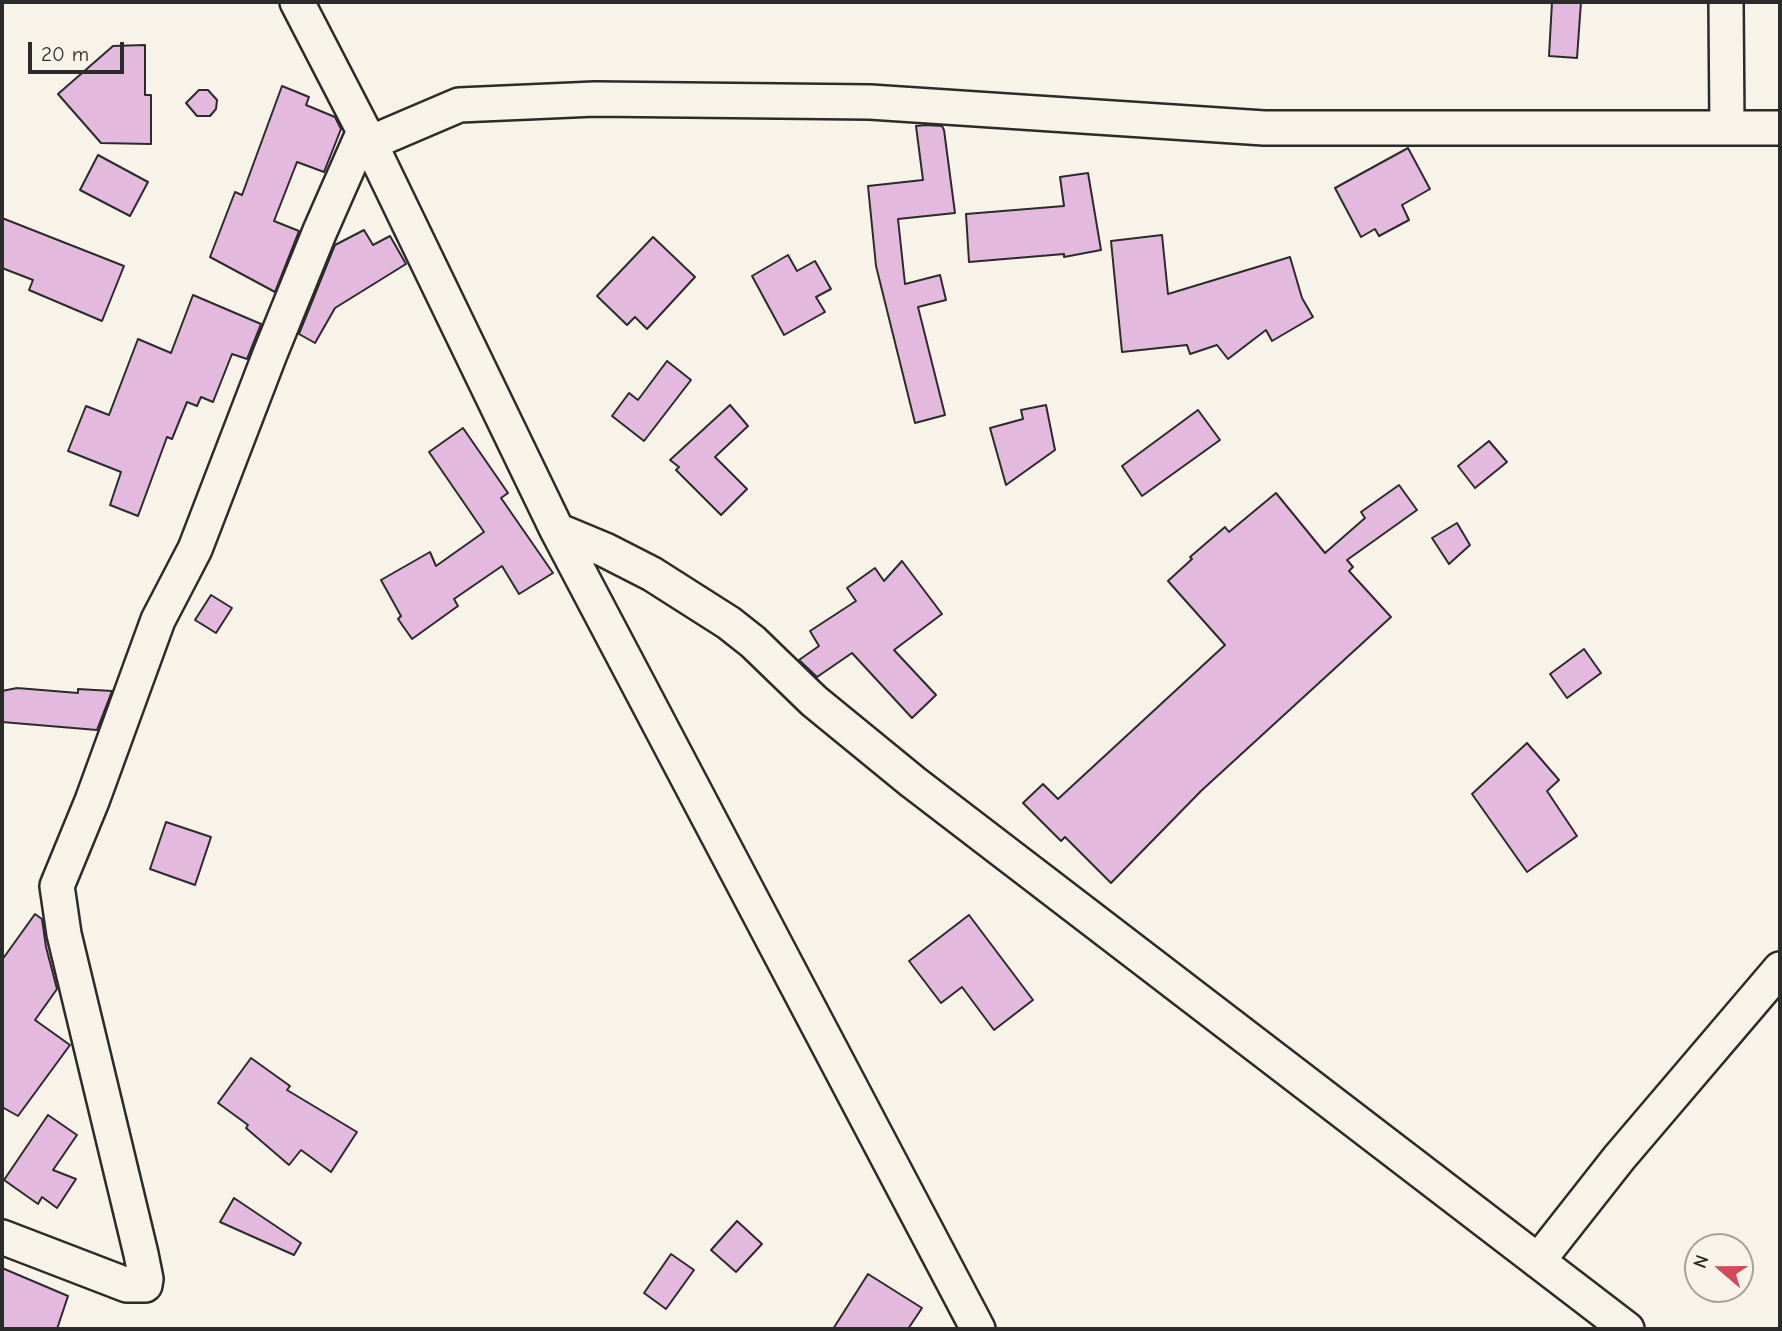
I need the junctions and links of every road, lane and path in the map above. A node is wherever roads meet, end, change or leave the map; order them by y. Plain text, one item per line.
1 (296, 2) edge
2 (1726, 2) edge
3 (1727, 128) junction
4 (1780, 128) edge
5 (367, 137) junction
6 (556, 530) junction
7 (1780, 970) edge
8 (2, 1237) edge
9 (1538, 1261) junction
10 (978, 1329) edge
11 (1628, 1329) edge

1 - 5 street
2 - 3 street
3 - 4 street
3 - 5 street
5 - 6 street
5 - 8 street
6 - 9 street
6 - 10 street
7 - 9 street
9 - 11 street

